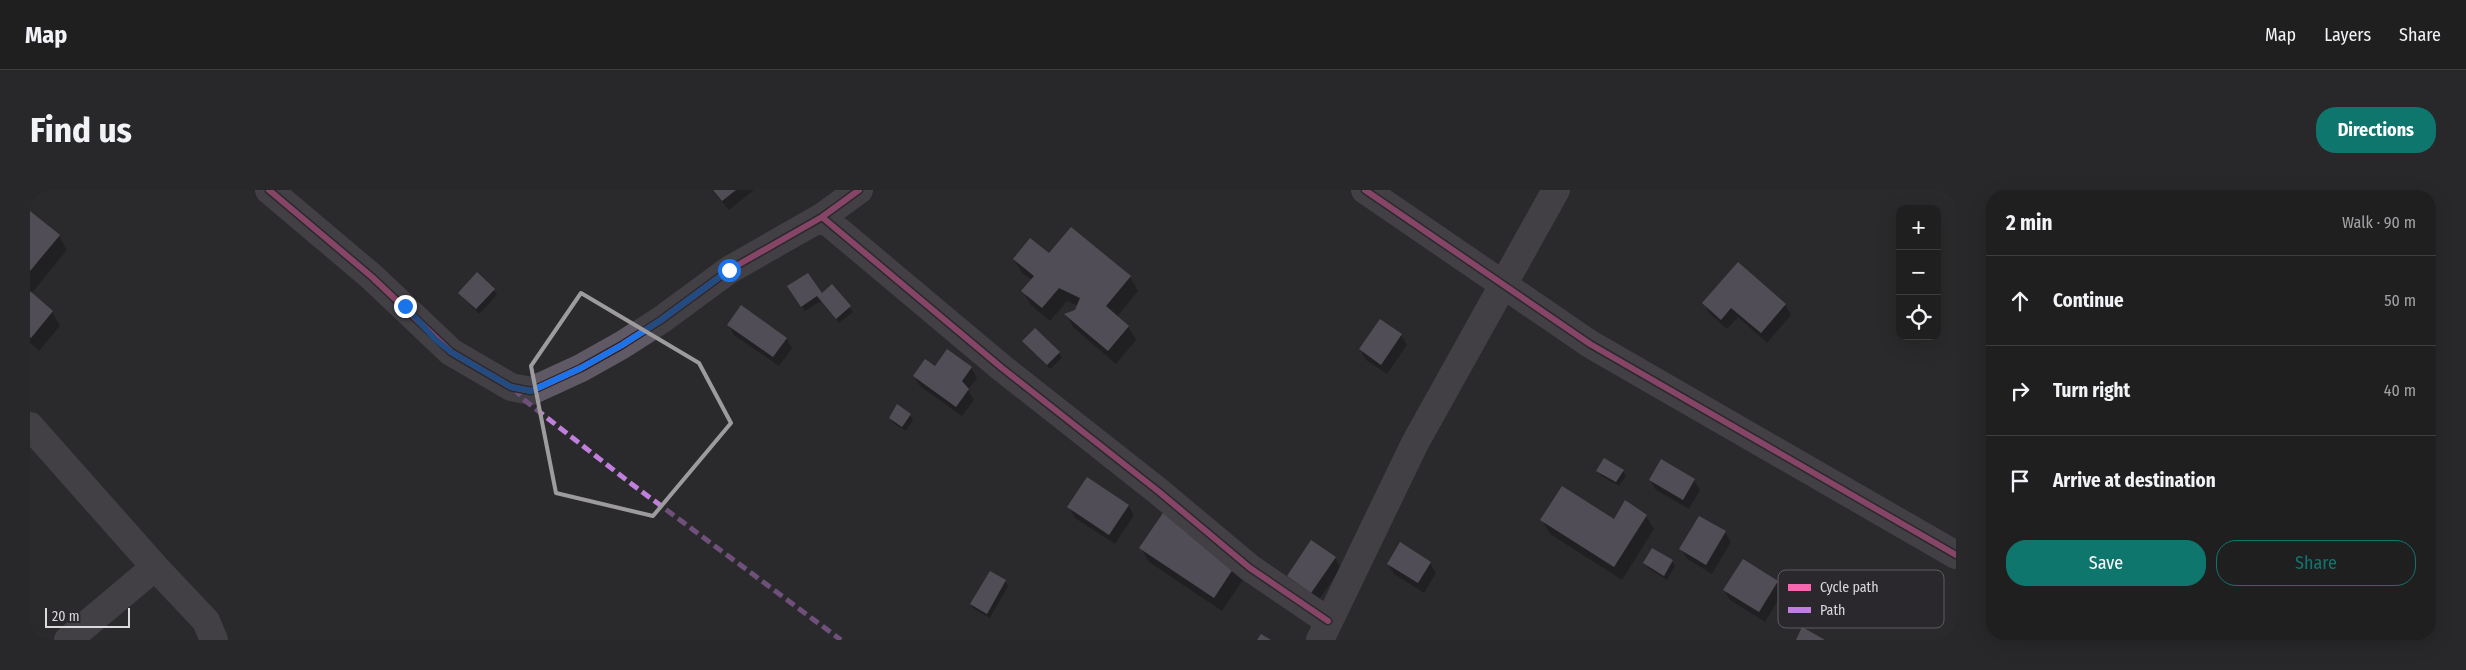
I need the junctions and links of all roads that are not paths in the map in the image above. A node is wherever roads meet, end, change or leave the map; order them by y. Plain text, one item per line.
1 (269, 190) edge
2 (859, 190) edge
3 (1365, 190) edge
4 (1556, 190) edge
5 (822, 217) junction
6 (1501, 285) junction
7 (30, 426) edge
8 (1956, 555) edge
9 (155, 566) junction
10 (1324, 630) edge
11 (68, 640) edge
12 (214, 640) edge

1 - 5 street
2 - 5 street
3 - 6 street
4 - 6 street
5 - 10 street
6 - 8 street
6 - 10 street
7 - 9 street
9 - 11 street
9 - 12 street

